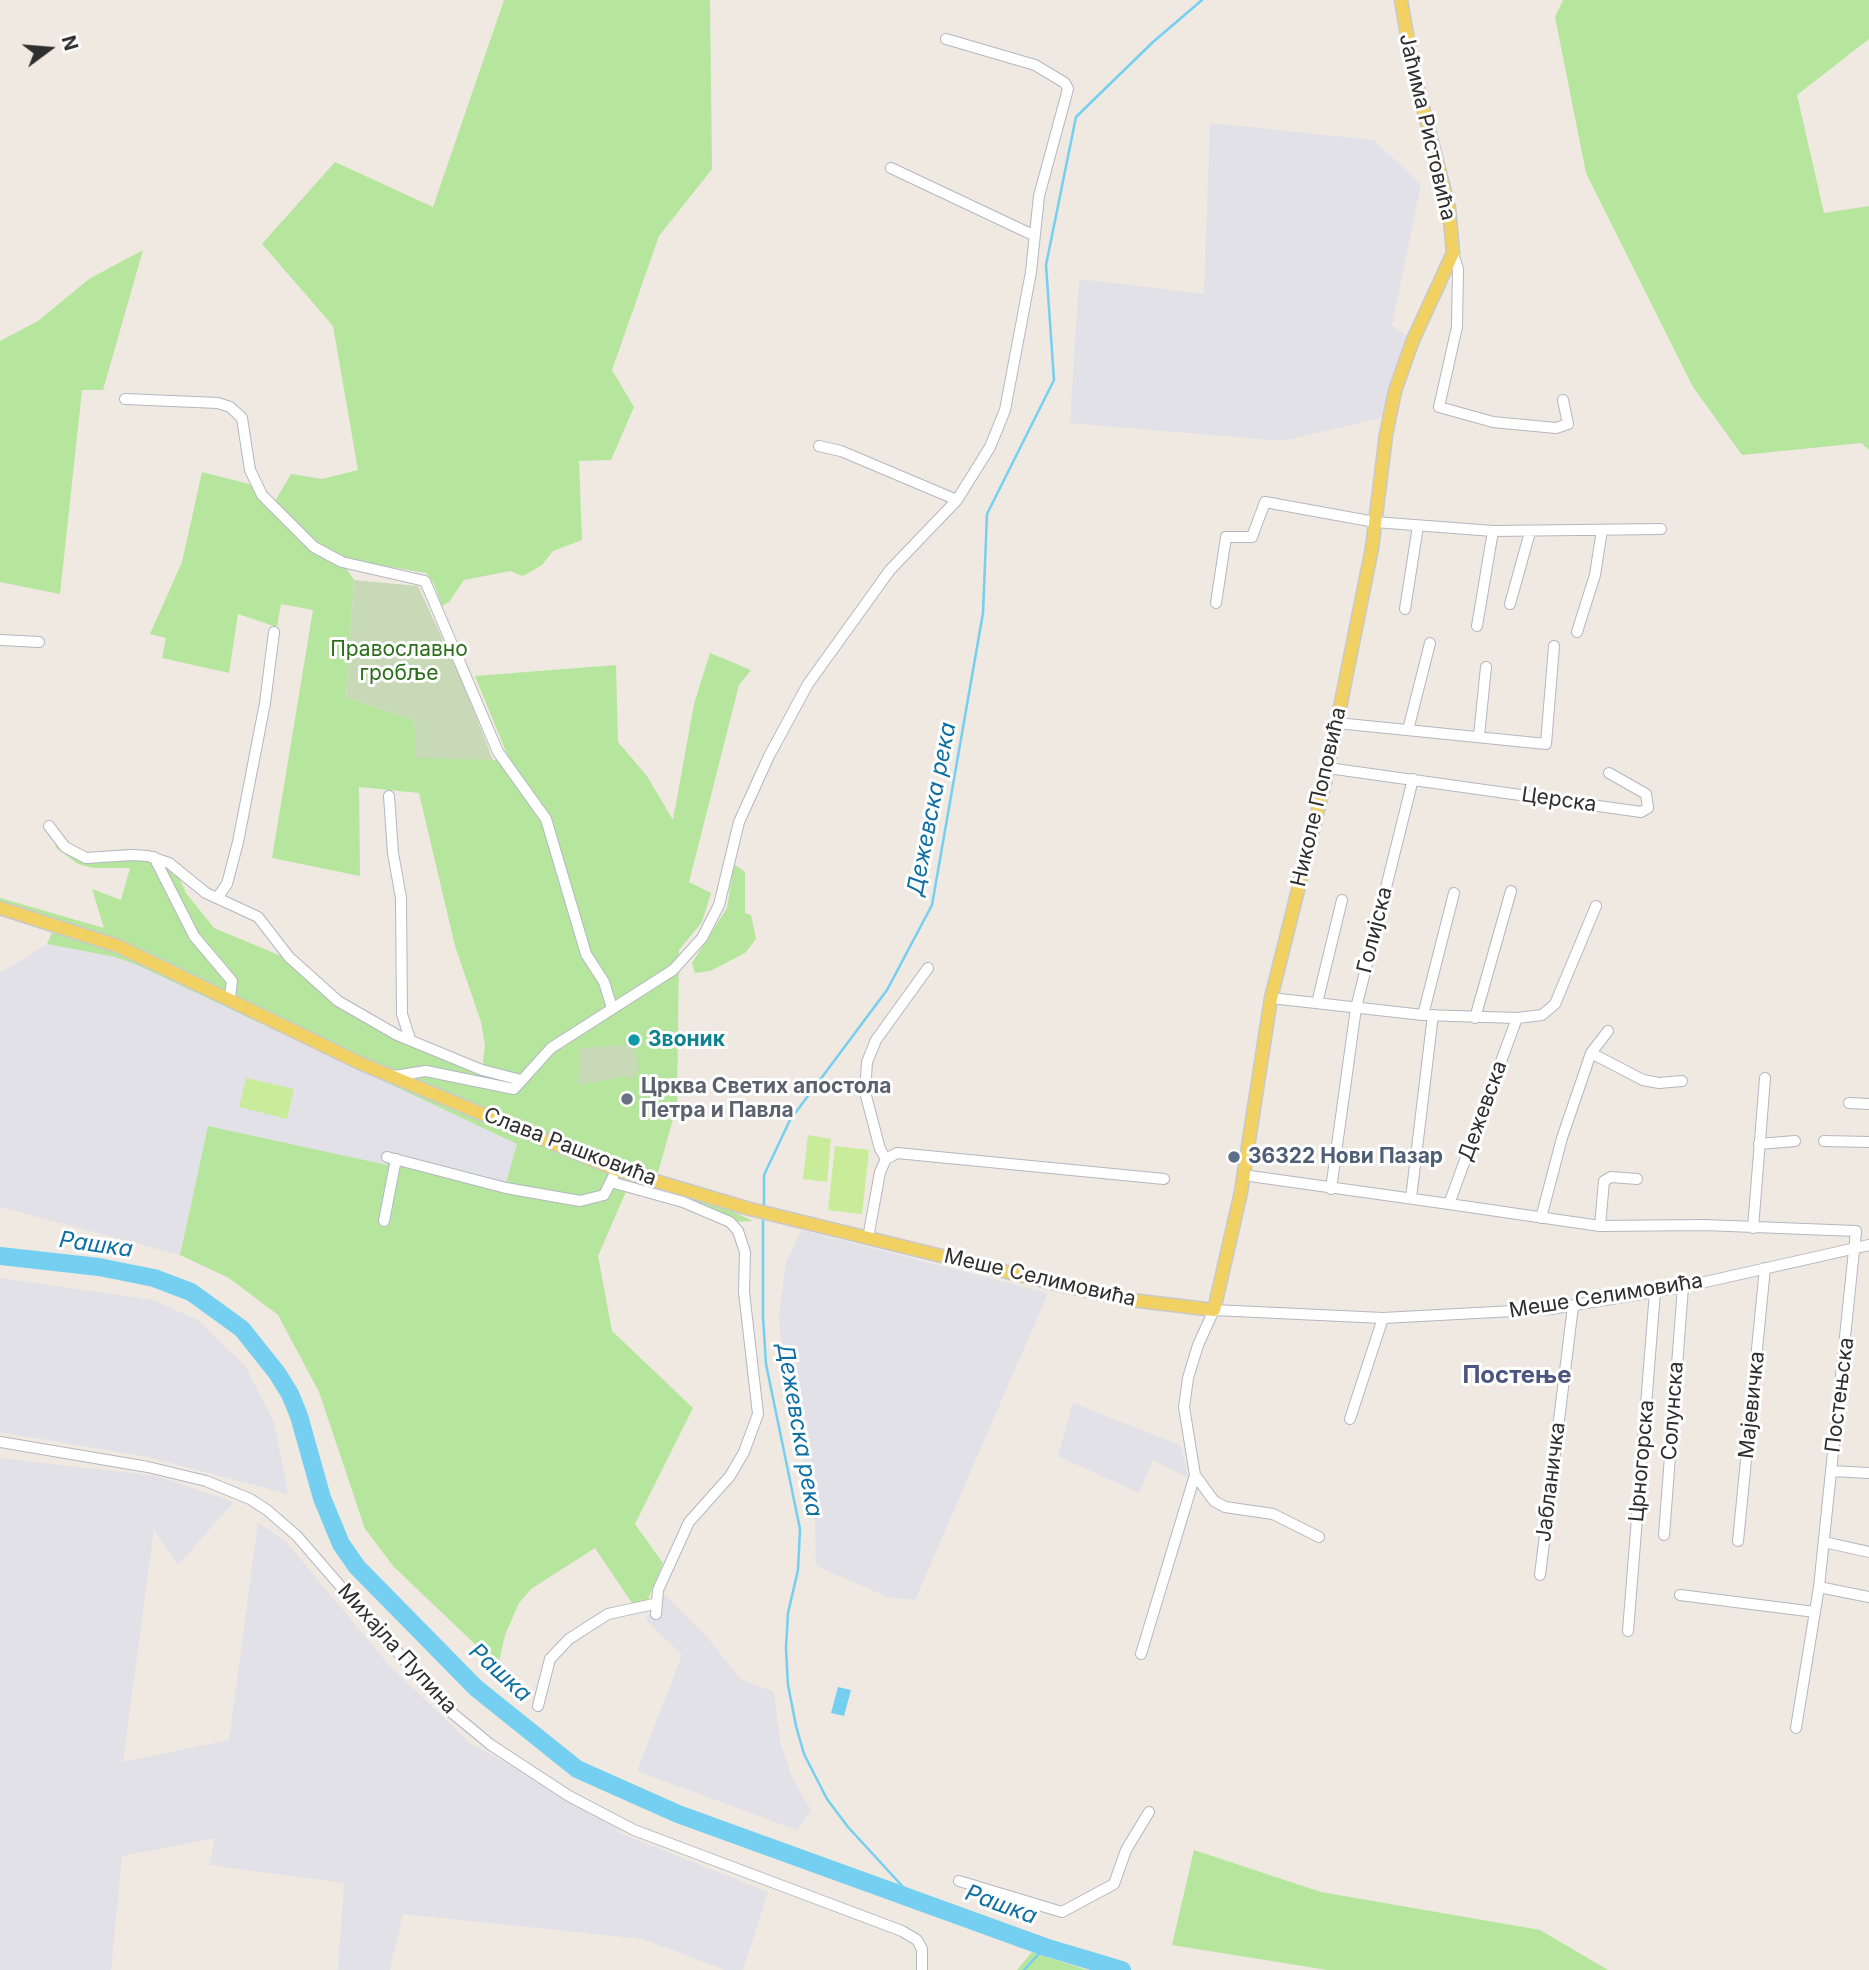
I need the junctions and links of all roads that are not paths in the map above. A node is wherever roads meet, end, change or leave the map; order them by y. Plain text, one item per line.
1 (1401, 0) edge
2 (946, 39) dead end
3 (891, 168) dead end
4 (1033, 235) junction
5 (1452, 253) junction
6 (125, 399) dead end
7 (1563, 400) dead end
8 (819, 446) dead end
9 (957, 500) junction
10 (1375, 522) junction
11 (1418, 526) junction
12 (1661, 529) dead end
13 (1602, 530) junction
14 (1493, 531) junction
15 (1530, 532) junction
16 (1216, 603) dead end
17 (1510, 604) dead end
18 (1405, 609) dead end
19 (1476, 626) dead end
20 (274, 632) dead end
21 (1577, 632) dead end
22 (0, 640) edge
23 (39, 642) dead end
24 (1430, 643) dead end
25 (1554, 646) dead end
26 (1486, 667) dead end
27 (1337, 723) junction
28 (1408, 730) junction
29 (1479, 736) junction
30 (1328, 768) junction
31 (1609, 773) dead end
32 (1413, 779) junction
33 (389, 796) dead end
34 (49, 826) dead end
35 (154, 858) junction
36 (1511, 891) dead end
37 (1454, 893) dead end
38 (217, 898) junction
39 (1342, 900) dead end
40 (1596, 906) dead end
41 (0, 908) edge
42 (928, 968) dead end
43 (230, 998) junction
44 (1271, 998) junction
45 (1317, 1003) junction
46 (612, 1007) junction
47 (1356, 1007) junction
48 (1428, 1015) junction
49 (1475, 1018) junction
50 (1517, 1018) junction
51 (1608, 1031) dead end
52 (410, 1039) junction
53 (1591, 1053) junction
54 (394, 1076) junction
55 (1765, 1078) dead end
56 (522, 1080) junction
57 (1682, 1081) dead end
58 (1849, 1103) dead end
59 (1869, 1104) edge
60 (1795, 1141) dead end
61 (1824, 1141) dead end
62 (1869, 1142) edge
63 (1759, 1144) junction
64 (886, 1159) junction
65 (615, 1169) junction
66 (1243, 1175) junction
67 (1164, 1179) dead end
68 (1637, 1179) dead end
69 (611, 1182) junction
70 (1331, 1188) junction
71 (1411, 1198) junction
72 (1449, 1203) junction
73 (1542, 1219) junction
74 (793, 1220) joint
75 (384, 1221) dead end
76 (1600, 1226) junction
77 (1753, 1228) junction
78 (868, 1238) junction
79 (1869, 1245) edge
80 (1856, 1247) junction
81 (1765, 1268) junction
82 (1683, 1287) junction
83 (1656, 1292) junction
84 (1573, 1306) junction
85 (1214, 1310) junction
86 (1382, 1318) junction
87 (1350, 1419) dead end
88 (0, 1442) edge
89 (1831, 1471) junction
90 (1869, 1473) edge
91 (1195, 1475) junction
92 (1664, 1535) dead end
93 (1319, 1537) dead end
94 (1738, 1541) dead end
95 (1824, 1542) junction
96 (1869, 1552) edge
97 (1540, 1575) dead end
98 (1819, 1587) junction
99 (1680, 1594) dead end
100 (1869, 1597) edge
101 (1815, 1612) junction
102 (1628, 1631) dead end
103 (1141, 1654) dead end
104 (538, 1706) dead end
105 (1796, 1728) dead end
106 (1149, 1812) dead end
107 (959, 1881) dead end
108 (922, 1970) edge

1 - 5 main road, Јаћима Ристовића
2 - 4 street
3 - 4 street
4 - 9 street
5 - 7 street, Јаћима Ристовића
5 - 10 main road, Јаћима Ристовића
6 - 46 street
8 - 9 street
9 - 46 street
10 - 11 street
10 - 16 street
10 - 27 main road, Николе Поповића
11 - 14 street
11 - 18 street
12 - 13 street
13 - 15 street
13 - 21 street
14 - 15 street
14 - 19 street
15 - 17 street
20 - 38 street
22 - 23 street
24 - 28 street
25 - 29 street
26 - 29 street
27 - 28 street
27 - 30 main road, Николе Поповића
28 - 29 street
30 - 32 street, Церска
30 - 44 main road, Николе Поповића
31 - 32 street, Церска
32 - 47 street, Голијска
33 - 52 street
34 - 35 street, Слава Рашковића
35 - 38 street, Слава Рашковића
35 - 43 street
36 - 49 street
37 - 48 street
38 - 52 street, Слава Рашковића
39 - 45 street, Голијска
40 - 50 street
41 - 43 main road, Слава Рашковића
42 - 64 street
43 - 54 main road, Слава Рашковића
44 - 45 street
44 - 66 main road, Николе Поповића
45 - 47 street
46 - 56 street
47 - 48 street
47 - 70 street
48 - 49 street
48 - 71 street
49 - 50 street
50 - 72 street, Дежевска
51 - 53 street
52 - 56 street, Слава Рашковића
53 - 57 street
53 - 73 street
54 - 56 street, Слава Рашковића
54 - 65 main road, Слава Рашковића
55 - 63 street
58 - 59 street
60 - 63 street
61 - 62 street
63 - 77 street
64 - 67 street
64 - 78 street
65 - 69 street
65 - 74 main road, Слава Рашковића
66 - 70 street
66 - 85 main road, Николе Поповића
68 - 76 street
69 - 75 street, Слава Рашковића
69 - 104 street, Слава Рашковића
70 - 71 street
71 - 72 street
72 - 73 street
73 - 76 street
74 - 78 main road, Меше Селимовића
76 - 77 street
77 - 80 street
78 - 85 main road, Меше Селимовића
79 - 80 street, Меше Селимовића
80 - 81 street, Меше Селимовића
80 - 89 street, Постењска
81 - 82 street, Меше Селимовића
81 - 94 street, Мајевичка
82 - 83 street, Меше Селимовића
82 - 92 street, Солунска
83 - 84 street, Меше Селимовића
83 - 102 street, Црногорска
84 - 86 street, Меше Селимовића
84 - 97 street, Јабланичка
85 - 86 street, Меше Селимовића
85 - 91 street
86 - 87 street
88 - 108 street, Михајла Пупина
89 - 90 street
89 - 95 street, Постењска
91 - 93 street
91 - 103 street
95 - 96 street
95 - 98 street, Постењска
98 - 100 street
98 - 101 street, Постењска
99 - 101 street
101 - 105 street, Постењска
106 - 107 street

